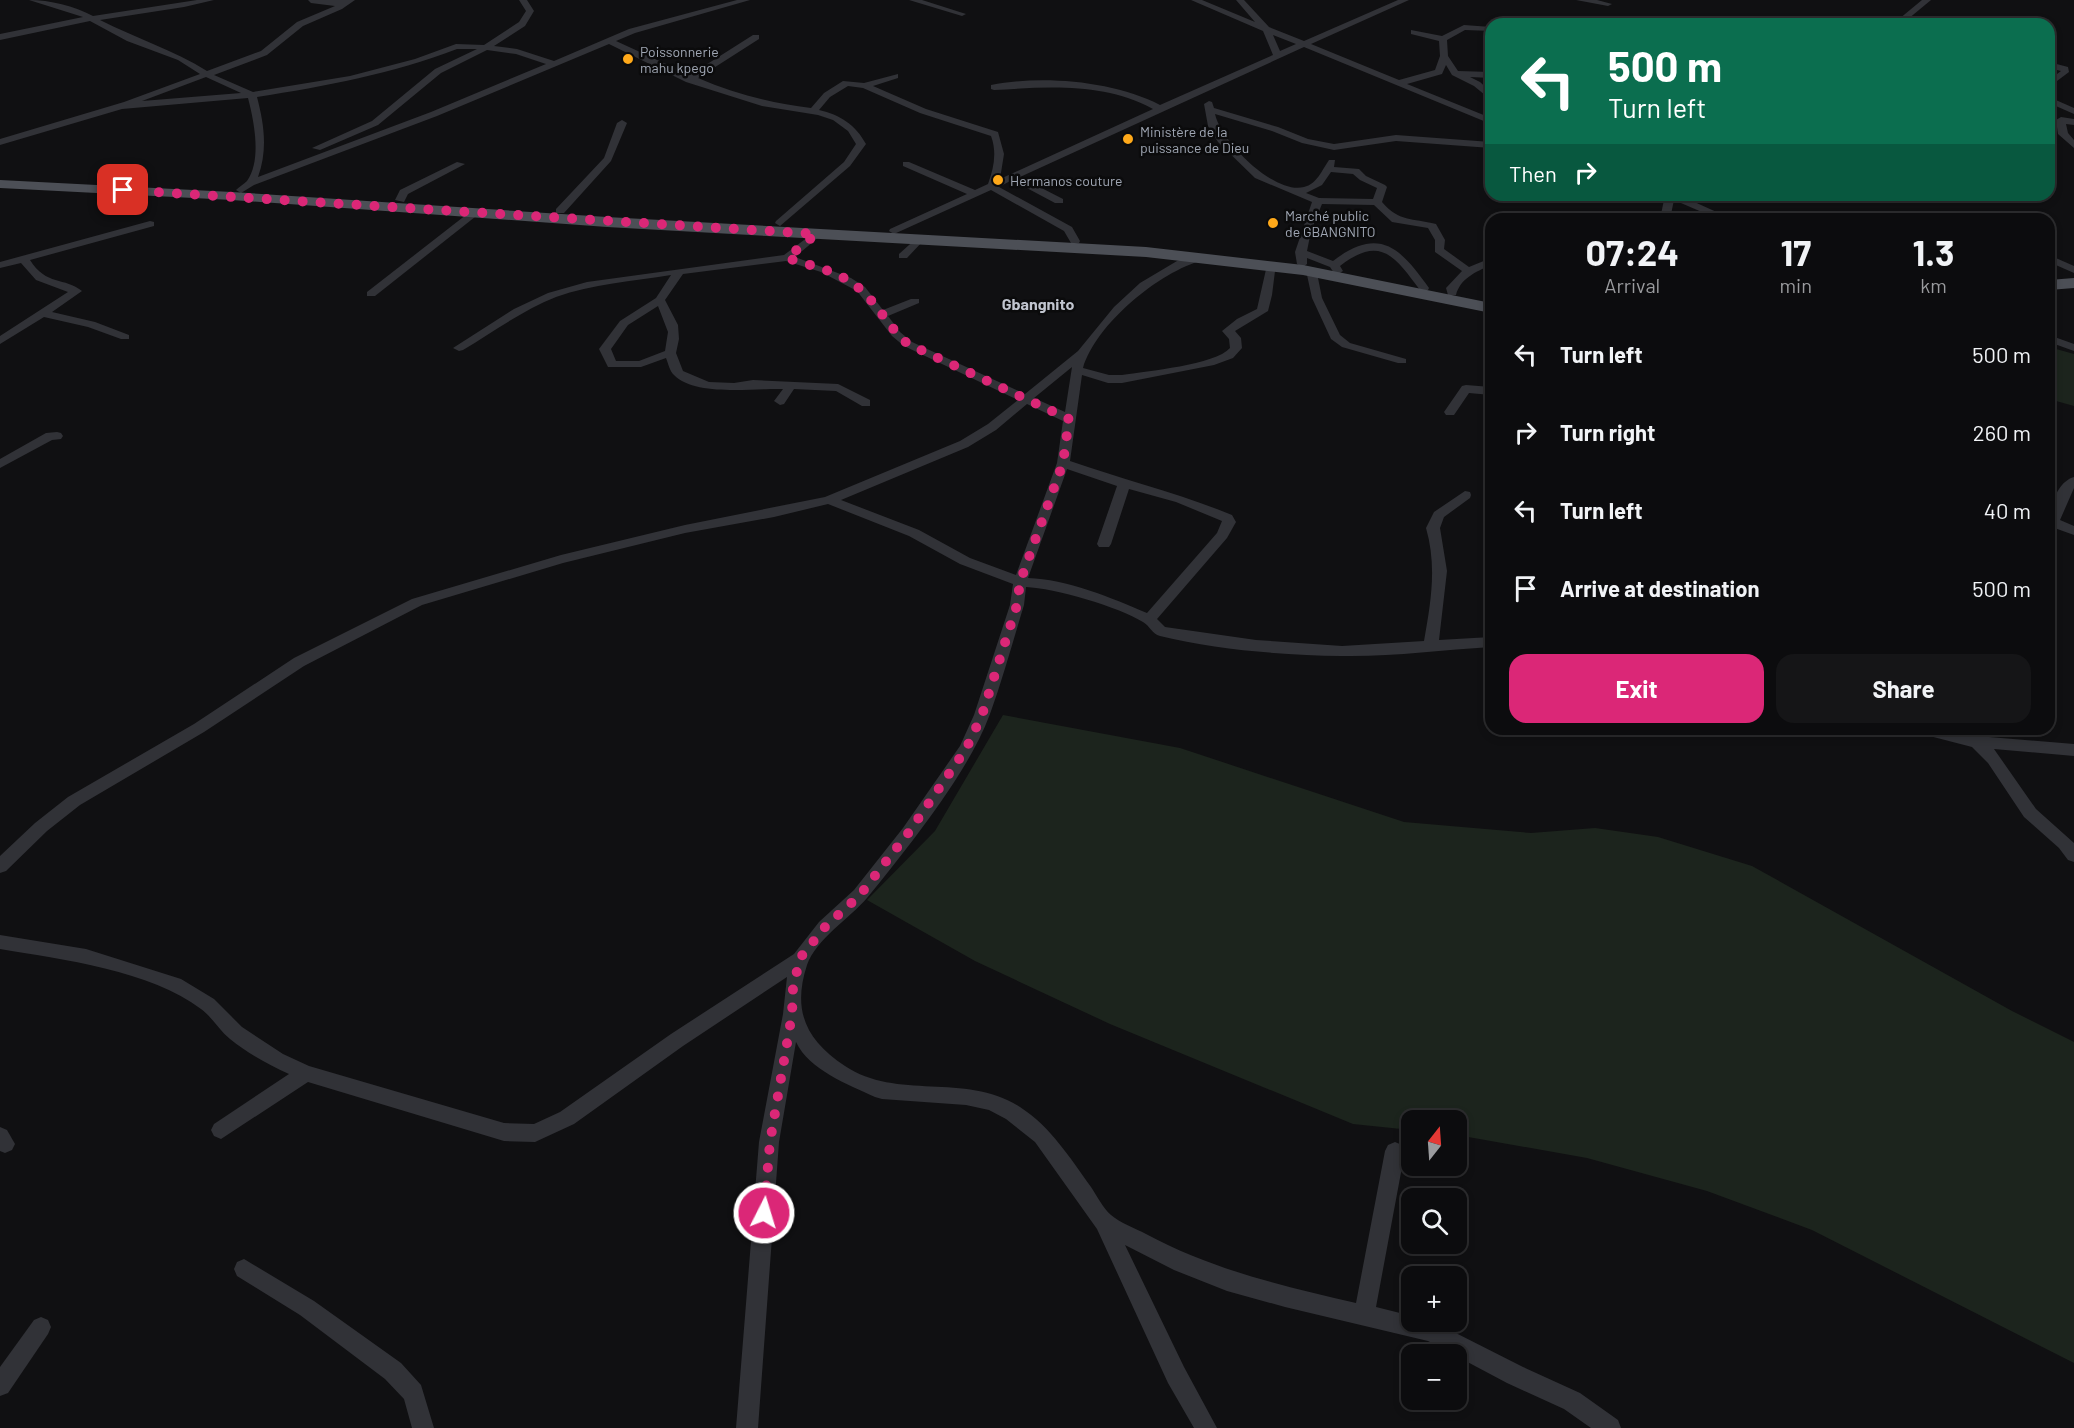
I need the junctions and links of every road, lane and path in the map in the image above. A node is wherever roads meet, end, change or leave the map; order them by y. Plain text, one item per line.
1 (33, 0) edge
2 (76, 0) edge
3 (210, 0) edge
4 (523, 0) edge
5 (746, 0) edge
6 (913, 0) edge
7 (1195, 0) edge
8 (1240, 0) edge
9 (1405, 0) edge
10 (1580, 0) edge
11 (1927, 0) edge
12 (311, 1) edge
13 (348, 2) edge
14 (1608, 3) dead end
15 (79, 12) junction
16 (962, 14) dead end
17 (90, 17) junction
18 (1904, 18) edge
19 (1485, 29) edge
20 (1267, 30) junction
21 (1414, 32) dead end
22 (0, 37) edge
23 (756, 37) dead end
24 (1443, 39) junction
25 (608, 40) junction
26 (1305, 44) junction
27 (485, 48) junction
28 (1278, 56) junction
29 (1444, 56) junction
30 (552, 63) junction
31 (2055, 66) edge
32 (1439, 72) junction
33 (1455, 73) junction
34 (206, 74) junction
35 (1485, 75) edge
36 (895, 76) dead end
37 (689, 80) junction
38 (2055, 80) edge
39 (1220, 81) junction
40 (1399, 83) junction
41 (866, 86) junction
42 (994, 87) dead end
43 (1485, 91) edge
44 (252, 95) junction
45 (2055, 104) edge
46 (119, 106) junction
47 (814, 110) junction
48 (1162, 110) junction
49 (1212, 110) junction
50 (2055, 111) edge
51 (2074, 111) edge
52 (1485, 119) edge
53 (2055, 119) edge
54 (2061, 120) junction
55 (2074, 122) edge
56 (621, 123) dead end
57 (0, 127) edge
58 (12, 138) junction
59 (0, 142) edge
60 (1485, 145) edge
61 (2074, 145) edge
62 (1334, 147) junction
63 (460, 164) dead end
64 (906, 164) dead end
65 (1328, 169) junction
66 (255, 172) junction
67 (0, 177) edge
68 (1013, 177) junction
69 (0, 184) edge
70 (246, 187) junction
71 (992, 187) junction
72 (1291, 191) junction
73 (976, 194) junction
74 (400, 200) junction
75 (1059, 201) dead end
76 (1318, 201) junction
77 (1377, 201) junction
78 (1685, 201) edge
79 (560, 211) junction
80 (475, 213) junction
81 (1713, 213) edge
82 (780, 223) junction
83 (150, 224) dead end
84 (917, 231) junction
85 (816, 234) junction
86 (1075, 241) junction
87 (903, 256) dead end
88 (787, 258) junction
89 (1199, 258) junction
90 (24, 259) junction
91 (2055, 261) edge
92 (1302, 262) junction
93 (1485, 264) edge
94 (0, 265) edge
95 (1272, 265) junction
96 (1336, 268) junction
97 (679, 271) junction
98 (1468, 271) junction
99 (2074, 271) edge
100 (2055, 273) edge
101 (2074, 283) edge
102 (2055, 285) edge
103 (1424, 288) junction
104 (1452, 293) junction
105 (371, 294) dead end
106 (660, 300) junction
107 (1485, 300) edge
108 (915, 301) dead end
109 (1485, 307) edge
110 (43, 314) junction
111 (883, 314) junction
112 (125, 337) dead end
113 (2055, 340) edge
114 (0, 341) edge
115 (459, 348) dead end
116 (2074, 348) edge
117 (670, 352) junction
118 (1402, 361) dead end
119 (1080, 362) junction
120 (791, 386) junction
121 (1485, 391) edge
122 (1024, 399) junction
123 (780, 401) dead end
124 (866, 403) dead end
125 (1450, 412) dead end
126 (1069, 419) junction
127 (57, 436) dead end
128 (1063, 463) junction
129 (0, 464) edge
130 (2074, 481) edge
131 (1124, 484) junction
132 (1465, 495) dead end
133 (829, 500) junction
134 (2055, 514) edge
135 (2055, 524) edge
136 (2074, 531) edge
137 (1104, 544) dead end
138 (1020, 582) junction
139 (1149, 619) junction
140 (1485, 642) edge
141 (1431, 644) junction
142 (1948, 735) edge
143 (1977, 742) junction
144 (2074, 750) edge
145 (2074, 855) edge
146 (0, 866) edge
147 (0, 942) edge
148 (800, 958) junction
149 (792, 1014) junction
150 (306, 1073) junction
151 (221, 1130) dead end
152 (1395, 1151) dead end
153 (1104, 1222) junction
154 (244, 1269) dead end
155 (1364, 1314) junction
156 (41, 1327) dead end
157 (0, 1385) edge
158 (423, 1428) edge
159 (747, 1428) edge
160 (1206, 1428) edge
161 (1610, 1428) edge

1 - 15 street
2 - 15 street
3 - 17 street
4 - 27 street
5 - 25 street
6 - 16 street
7 - 20 street
8 - 20 street
9 - 26 street
10 - 14 street
11 - 18 street
12 - 13 street
13 - 34 street
15 - 17 street
17 - 22 street
17 - 34 street
19 - 24 street
20 - 26 street
20 - 28 street
21 - 24 street
23 - 37 street
24 - 29 street
25 - 30 street
25 - 37 street
26 - 28 street
26 - 40 street
27 - 30 street
27 - 44 street
27 - 66 street
28 - 39 street
29 - 32 street
29 - 33 street
30 - 70 street
31 - 38 street
32 - 33 street
32 - 40 street
33 - 35 street
33 - 43 street
34 - 44 street
34 - 46 street
36 - 41 street
37 - 47 street
39 - 48 street
39 - 49 street
40 - 52 street
41 - 47 street
41 - 71 street
42 - 48 street
44 - 46 street
44 - 66 street
45 - 51 street
46 - 58 street
47 - 82 street
48 - 68 street
49 - 62 street
49 - 72 street
50 - 54 street
53 - 54 street
54 - 55 street
54 - 61 street
56 - 79 street
57 - 58 street
58 - 59 street
60 - 62 street
62 - 65 street
63 - 74 street
64 - 73 street
65 - 72 street
65 - 77 street
66 - 70 street
67 - 70 main road
68 - 71 street
68 - 75 street
69 - 80 main road
70 - 74 main road
71 - 73 street
71 - 86 street
72 - 76 street
73 - 84 street
74 - 79 main road
76 - 77 street
76 - 92 street
77 - 98 street
78 - 81 street
79 - 82 main road
80 - 85 main road
80 - 105 street
82 - 84 main road
83 - 90 street
84 - 85 main road
84 - 86 main road
84 - 87 street
84 - 89 main road
85 - 88 street
86 - 92 main road
88 - 97 street
88 - 111 street
89 - 95 main road
89 - 119 street
90 - 94 street
90 - 110 street
91 - 99 street
92 - 95 main road
92 - 96 main road
92 - 109 main road
92 - 118 street
93 - 98 street
95 - 119 street
96 - 103 main road
96 - 103 street
97 - 106 street
97 - 115 street
98 - 104 street
99 - 100 main road
101 - 102 main road
103 - 104 main road
104 - 107 main road
106 - 117 street
106 - 117 street
108 - 111 street
110 - 112 street
110 - 114 street
111 - 122 street
113 - 116 street
117 - 120 street
119 - 122 street
119 - 126 street
120 - 123 street
120 - 124 street
121 - 125 street
122 - 126 street
122 - 133 street
126 - 128 street
127 - 129 street
128 - 131 street
128 - 138 street
130 - 134 street
131 - 137 street
131 - 139 street
132 - 141 street
133 - 138 street
133 - 146 street
135 - 136 street
138 - 139 street
138 - 148 street
139 - 141 street
140 - 141 street
142 - 143 street
143 - 144 street
143 - 145 street
147 - 150 street
148 - 149 street
148 - 150 street
149 - 153 street
149 - 159 street
150 - 151 street
152 - 155 street
153 - 155 street
153 - 160 street
154 - 158 street
155 - 161 street
156 - 157 street

